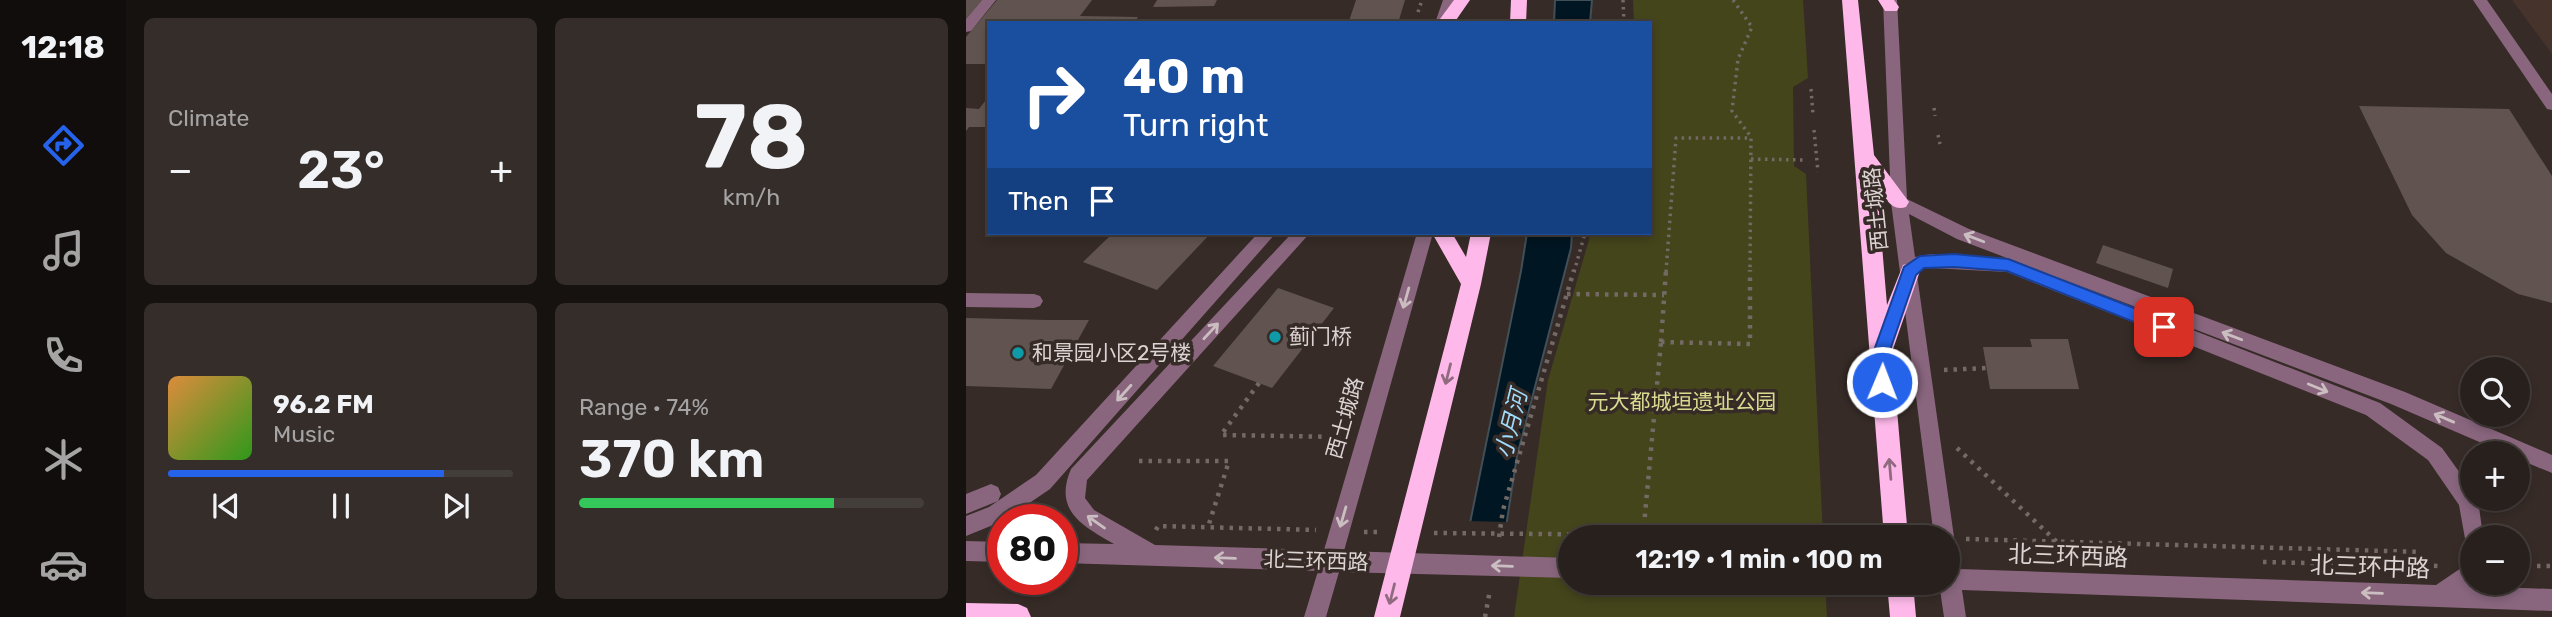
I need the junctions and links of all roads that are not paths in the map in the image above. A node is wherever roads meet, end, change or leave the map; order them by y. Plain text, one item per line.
1 (989, 0) edge
2 (1450, 0) edge
3 (1462, 0) edge
4 (1519, 0) edge
5 (1850, 0) edge
6 (2480, 0) edge
7 (1889, 2) edge
8 (1444, 21) edge
9 (1445, 21) edge
10 (1518, 21) edge
11 (966, 28) edge
12 (2552, 105) edge
13 (1867, 159) junction
14 (1899, 202) junction
15 (1266, 235) edge
16 (1300, 235) edge
17 (1424, 235) edge
18 (1443, 235) edge
19 (1481, 235) edge
20 (1910, 271) junction
21 (1471, 284) junction
22 (966, 300) edge
23 (1034, 301) dead end
24 (1880, 356) junction
25 (2552, 464) edge
26 (990, 494) dead end
27 (966, 504) edge
28 (1895, 525) edge
29 (1950, 525) edge
30 (2472, 525) edge
31 (966, 526) edge
32 (1153, 548) junction
33 (966, 551) edge
34 (987, 552) edge
35 (1078, 552) edge
36 (1558, 567) edge
37 (1960, 579) edge
38 (2460, 581) edge
39 (2187, 586) joint
40 (1901, 595) edge
41 (1952, 595) edge
42 (2441, 596) junction
43 (2552, 600) edge
44 (966, 616) edge
45 (1018, 617) edge
46 (1315, 617) edge
47 (1387, 617) edge
48 (1903, 617) edge
49 (1955, 617) edge

1 - 11 street
2 - 8 street
3 - 9 highway
4 - 10 highway
5 - 13 highway, 西土城路
6 - 12 street
7 - 14 street, 西土城路
13 - 14 highway
13 - 24 highway, 西土城路
14 - 20 street, 西土城路
25 -> 14 street
15 -> 31 street
32 -> 16 street
17 -> 46 street, 西土城路
18 - 21 highway
19 - 21 highway
20 - 24 highway
20 - 29 street, 西土城路
20 -> 30 street
21 -> 47 highway
22 - 23 street
28 -> 24 highway, 西土城路
26 - 27 street
32 - 35 street, 北三环西路
36 -> 32 street, 北三环西路
33 - 34 street
37 - 39 street, 北三环西路
38 - 42 street
42 -> 39 street, 北三环中路
40 - 48 highway
41 - 49 street
42 - 43 street, 北三环中路
44 - 45 highway

